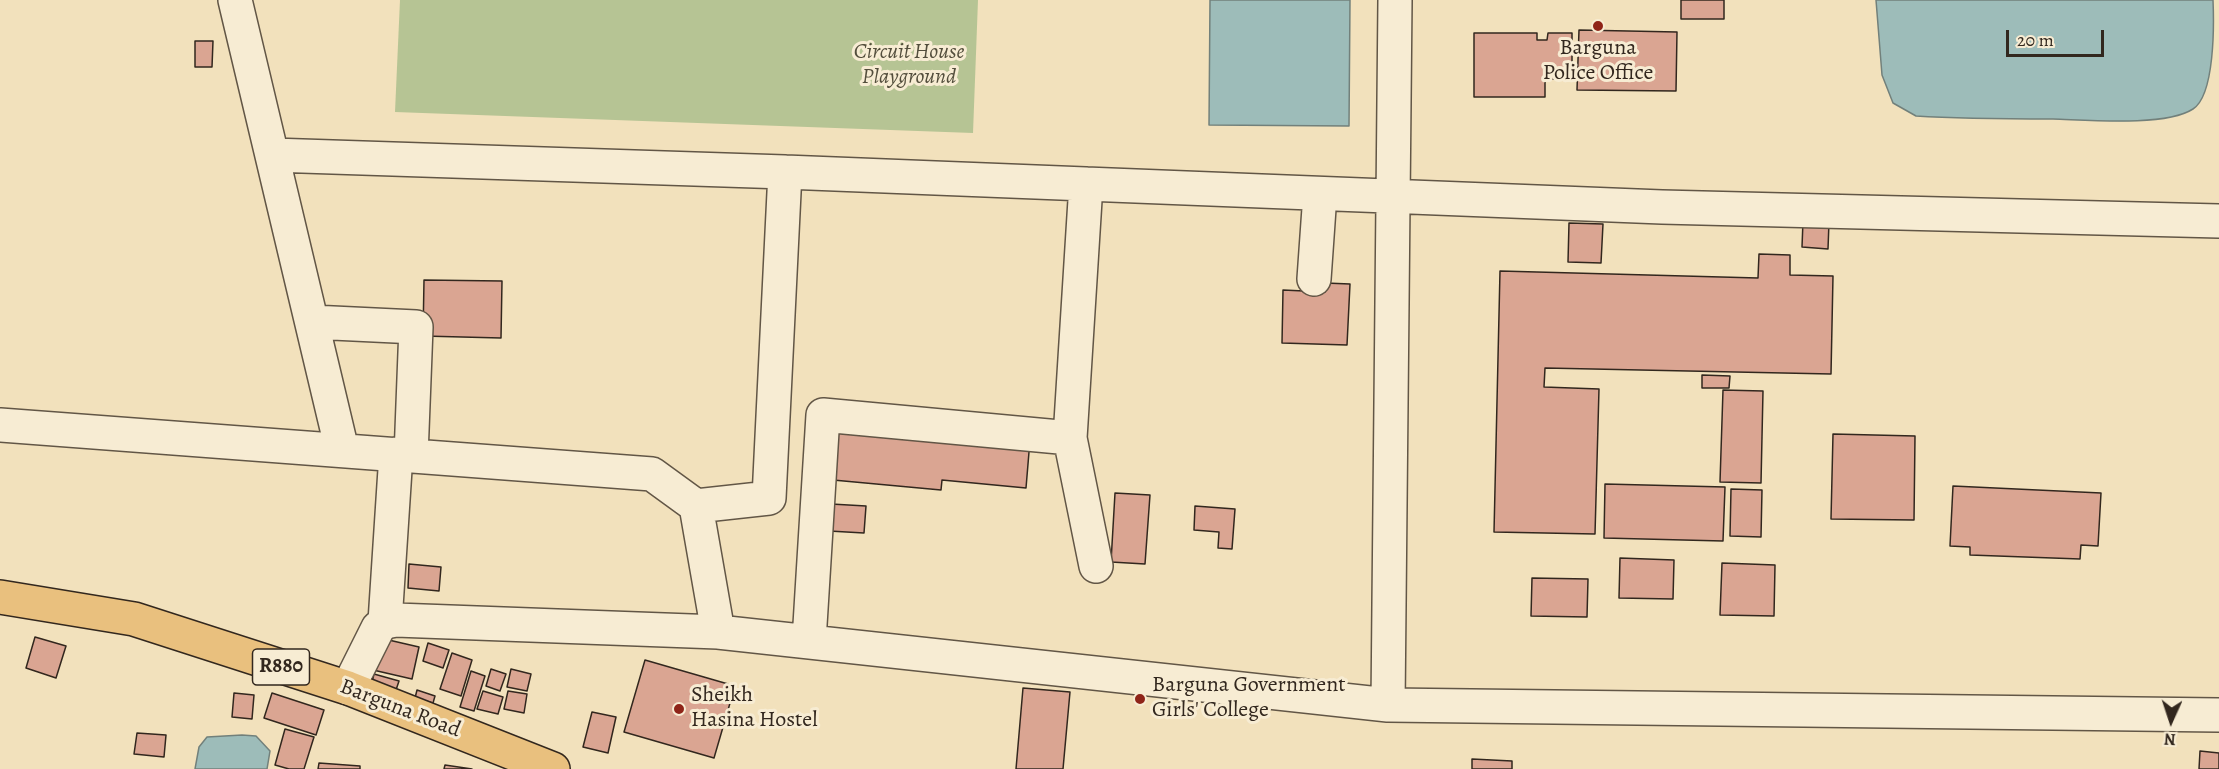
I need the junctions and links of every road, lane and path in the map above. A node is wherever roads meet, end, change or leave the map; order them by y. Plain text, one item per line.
1 (235, 0) edge
2 (1395, 0) edge
3 (272, 155) junction
4 (785, 171) junction
5 (1086, 184) junction
6 (1320, 194) junction
7 (1393, 196) junction
8 (2219, 221) edge
9 (1314, 279) dead end
10 (312, 322) junction
11 (0, 425) edge
12 (1070, 438) junction
13 (342, 450) junction
14 (404, 455) junction
15 (696, 506) junction
16 (1096, 566) dead end
17 (0, 597) edge
18 (385, 622) junction
19 (718, 632) junction
20 (808, 641) junction
21 (348, 688) junction
22 (1388, 705) junction
23 (2219, 715) edge
24 (554, 769) edge

1 - 3 street
2 - 7 street
3 - 4 street
3 - 10 street
4 - 5 street
4 - 15 street
5 - 6 street
5 - 12 street
6 - 7 street
6 - 9 street
7 - 8 street
7 - 22 street
10 - 13 street
10 - 14 street
11 - 13 street
12 - 16 street
12 - 20 street
13 - 14 street
14 - 15 street
14 - 18 street
15 - 19 street
17 - 21 main road, Barguna Road / R880
18 - 19 street
18 - 21 street
19 - 20 street
20 - 22 street
21 - 24 main road, Barguna Road / R880
22 - 23 street

